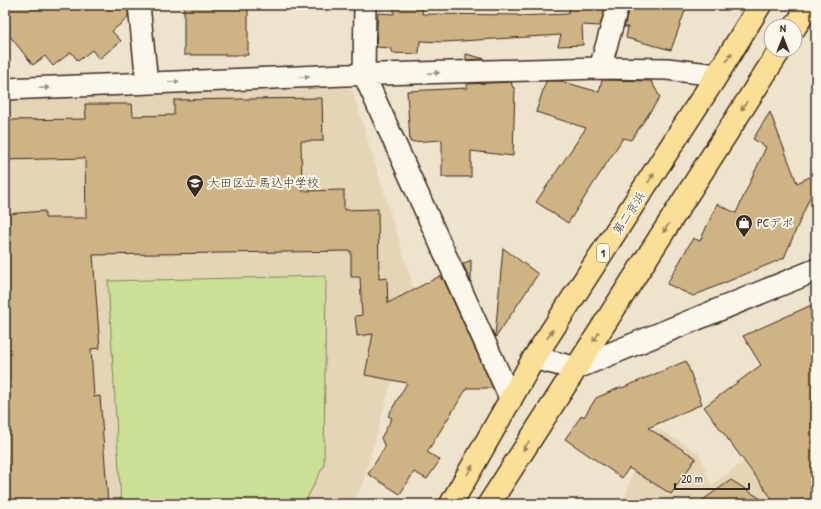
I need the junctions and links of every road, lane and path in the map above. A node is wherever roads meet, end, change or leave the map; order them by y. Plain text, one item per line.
1 (139, 5) edge
2 (365, 5) edge
3 (618, 5) edge
4 (760, 5) edge
5 (809, 5) edge
6 (801, 18) edge
7 (775, 58) edge
8 (600, 68) junction
9 (364, 75) junction
10 (717, 75) junction
11 (147, 83) junction
12 (5, 89) edge
13 (816, 270) edge
14 (534, 358) junction
15 (576, 368) junction
16 (511, 400) junction
17 (450, 504) edge
18 (489, 504) edge

1 - 11 street
2 - 9 street
3 - 8 street
10 -> 4 highway, 第二京浜 / 1
5 - 6 highway
7 -> 15 highway
9 -> 8 street
8 - 10 street
11 -> 9 street
9 - 16 street
14 -> 10 highway, 第二京浜 / 1
12 -> 11 street
13 - 15 street
14 - 15 street
14 - 16 highway, 第二京浜 / 1
15 -> 18 highway
17 -> 16 highway, 第二京浜 / 1

